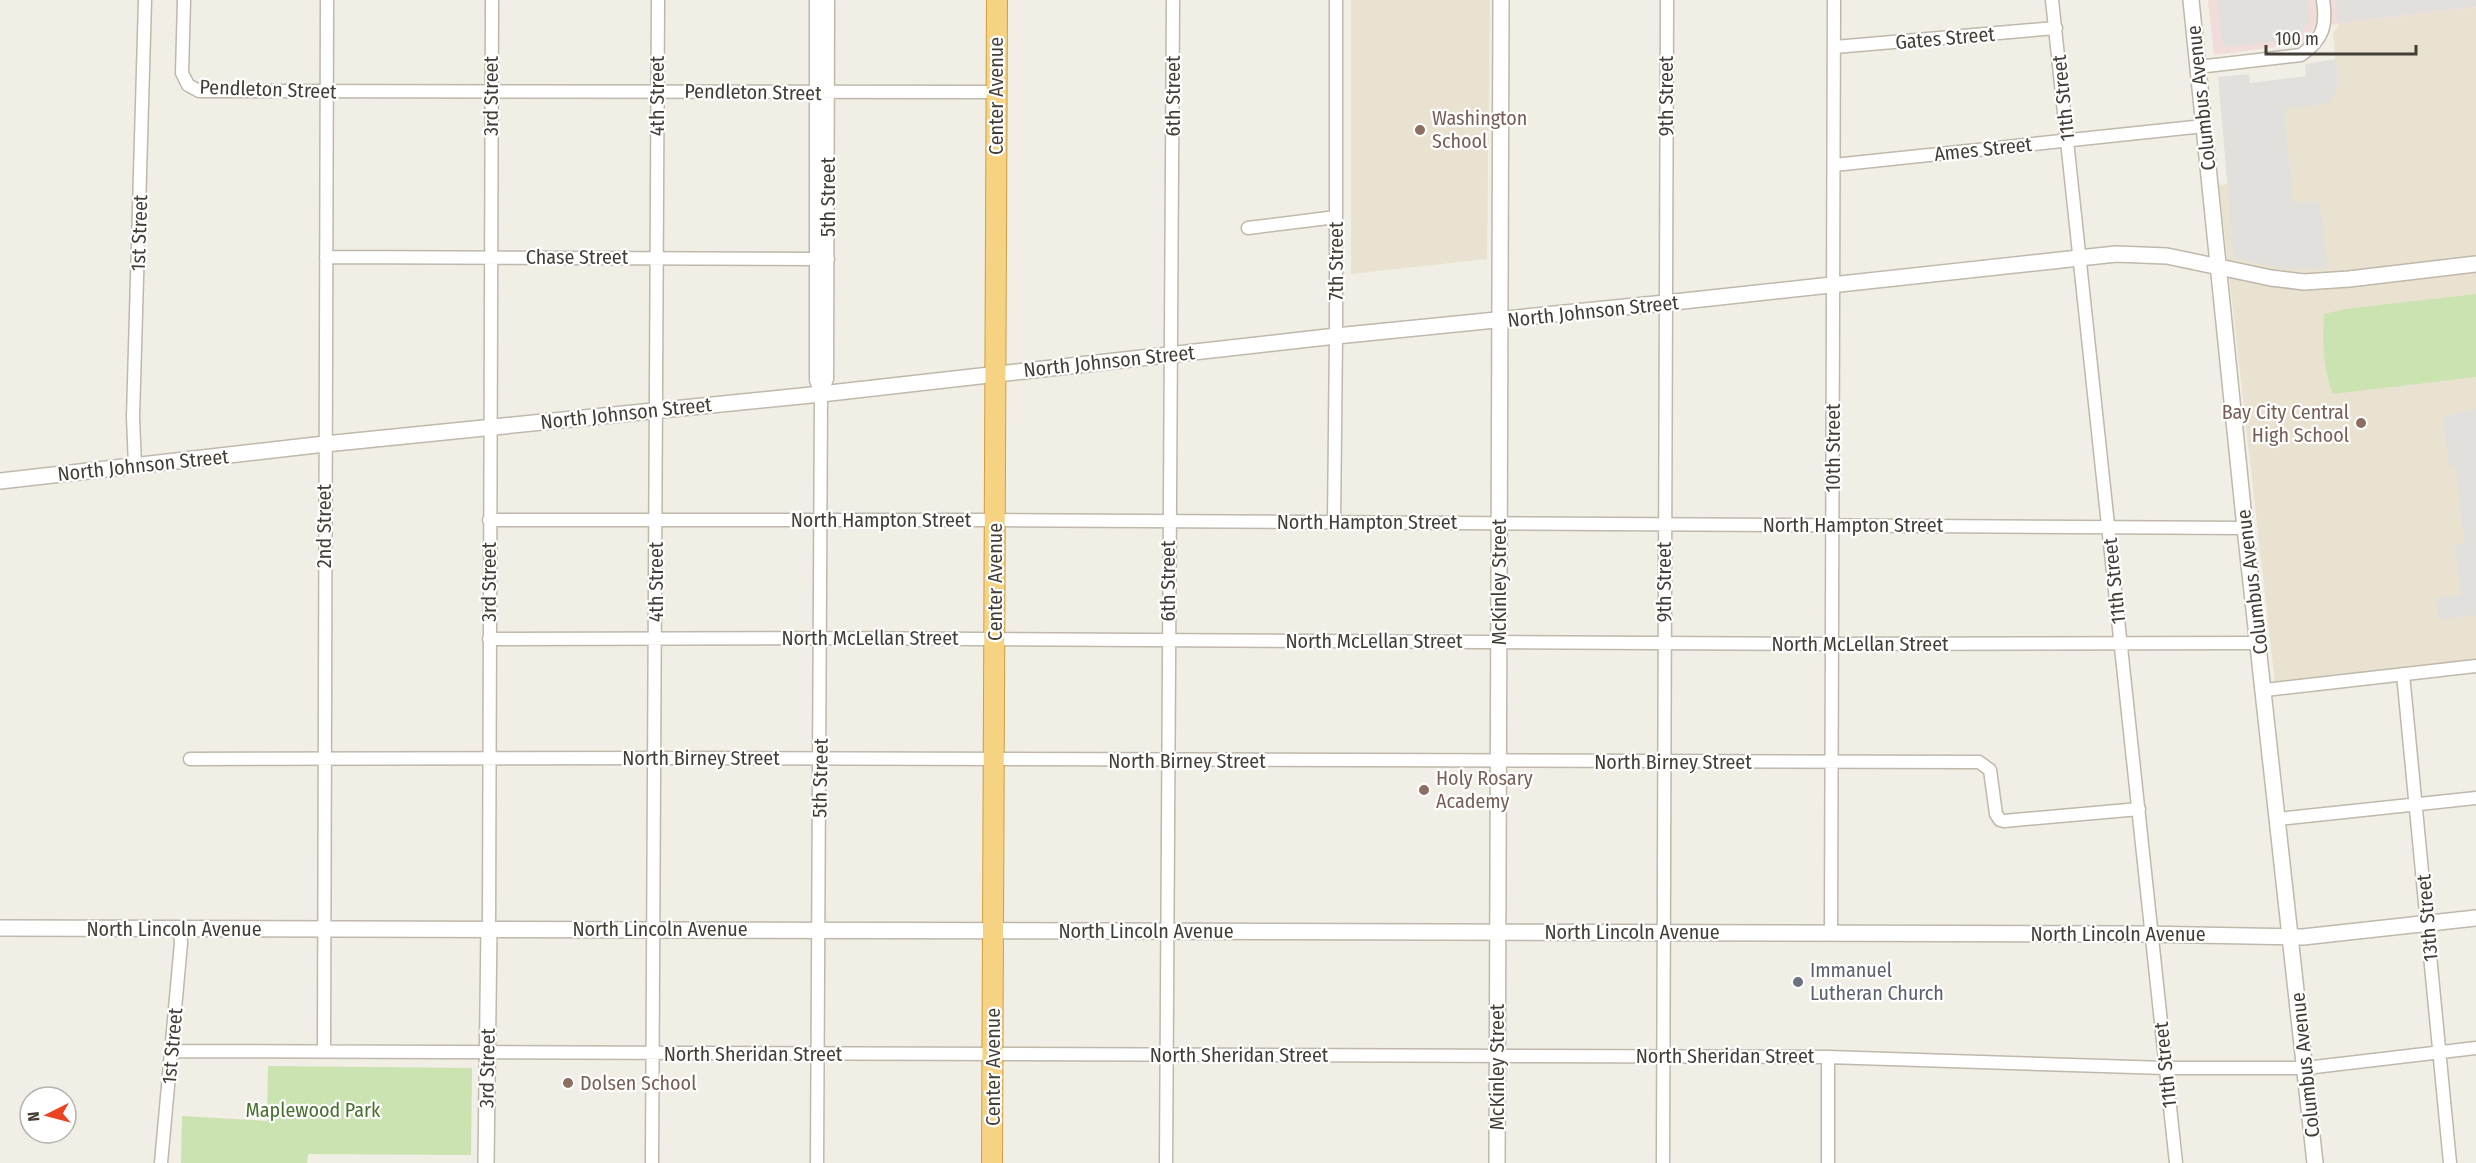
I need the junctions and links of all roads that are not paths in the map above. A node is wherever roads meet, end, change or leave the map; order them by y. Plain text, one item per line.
1 (145, 0) edge
2 (184, 0) edge
3 (327, 0) edge
4 (492, 0) edge
5 (658, 0) edge
6 (816, 0) edge
7 (828, 0) edge
8 (996, 0) edge
9 (1173, 0) edge
10 (1336, 0) edge
11 (1501, 0) edge
12 (1667, 0) edge
13 (1834, 0) edge
14 (2052, 0) edge
15 (2191, 0) edge
16 (2323, 0) edge
17 (2056, 28) junction
18 (1835, 47) junction
19 (2198, 67) junction
20 (657, 91) junction
21 (326, 92) junction
22 (491, 92) junction
23 (996, 92) junction
24 (822, 93) junction
25 (2204, 126) junction
26 (2068, 141) junction
27 (1834, 165) junction
28 (1336, 217) junction
29 (1248, 228) dead end
30 (491, 256) junction
31 (326, 257) junction
32 (657, 257) junction
33 (2080, 258) junction
34 (822, 259) junction
35 (2476, 264) edge
36 (2218, 267) junction
37 (1834, 284) junction
38 (1665, 303) junction
39 (1499, 320) junction
40 (1336, 336) junction
41 (1171, 354) junction
42 (996, 373) junction
43 (821, 394) junction
44 (657, 409) junction
45 (490, 427) junction
46 (325, 444) junction
47 (135, 466) junction
48 (0, 481) edge
49 (656, 519) junction
50 (489, 520) junction
51 (821, 520) junction
52 (995, 520) junction
53 (1168, 522) junction
54 (1334, 522) junction
55 (1498, 523) junction
56 (1664, 524) junction
57 (1832, 525) junction
58 (2109, 526) junction
59 (2245, 528) junction
60 (656, 638) junction
61 (821, 638) junction
62 (489, 639) junction
63 (994, 639) junction
64 (1168, 641) junction
65 (1499, 642) junction
66 (1663, 644) junction
67 (1833, 644) junction
68 (2120, 644) junction
69 (2259, 644) junction
70 (2476, 666) edge
71 (2403, 674) junction
72 (2265, 690) junction
73 (323, 758) junction
74 (488, 758) junction
75 (655, 758) junction
76 (190, 759) dead end
77 (820, 759) junction
78 (994, 759) junction
79 (1167, 761) junction
80 (1497, 761) junction
81 (1662, 762) junction
82 (1831, 763) junction
83 (2476, 798) edge
84 (2416, 805) junction
85 (2139, 809) junction
86 (2278, 819) junction
87 (2476, 918) edge
88 (2428, 924) junction
89 (0, 928) edge
90 (489, 928) junction
91 (180, 929) junction
92 (323, 929) junction
93 (652, 929) junction
94 (818, 930) junction
95 (992, 930) junction
96 (1168, 932) junction
97 (1498, 932) junction
98 (1663, 932) junction
99 (1832, 933) junction
100 (2152, 934) junction
101 (2291, 935) junction
102 (2476, 1048) edge
103 (172, 1051) junction
104 (324, 1051) junction
105 (488, 1052) junction
106 (2440, 1052) junction
107 (652, 1054) junction
108 (818, 1054) junction
109 (993, 1054) junction
110 (1166, 1055) junction
111 (1497, 1056) junction
112 (1663, 1056) junction
113 (1828, 1056) junction
114 (2165, 1068) junction
115 (2306, 1068) junction
116 (161, 1163) edge
117 (486, 1163) edge
118 (652, 1163) edge
119 (817, 1163) edge
120 (992, 1163) edge
121 (1166, 1163) edge
122 (1497, 1163) edge
123 (1663, 1163) edge
124 (1828, 1163) edge
125 (2176, 1163) edge
126 (2315, 1163) edge
127 (2450, 1163) edge

1 - 47 street, 1st Street
2 - 21 street, Pendleton Street
3 - 21 street, 2nd Street
4 - 22 street, 3rd Street
5 - 20 street, 4th Street
6 - 24 street, 5th Street
7 - 24 street, 5th Street
8 - 23 highway, Center Avenue
9 - 41 street, 6th Street
10 - 28 street, 7th Street
11 - 39 street, McKinley Street
12 - 38 street, 9th Street
13 - 18 street, 10th Street
14 - 17 street, 11th Street
15 - 19 street, Columbus Avenue
16 - 19 street
17 - 18 street, Gates Street
17 - 26 street, 11th Street
18 - 27 street, 10th Street
19 - 25 street, Columbus Avenue
20 - 22 street, Pendleton Street
20 - 24 street, Pendleton Street
20 - 32 street, 4th Street
21 - 22 street, Pendleton Street
21 - 31 street, 2nd Street
22 - 30 street, 3rd Street
23 - 24 street, Pendleton Street
23 - 42 highway, Center Avenue
24 - 34 street, 5th Street
25 - 26 street, Ames Street
25 - 36 street, Columbus Avenue
26 - 27 street, Ames Street
26 - 33 street, 11th Street
27 - 37 street, 10th Street
28 - 29 street
28 - 40 street, 7th Street
30 - 31 street, Chase Street
30 - 32 street, Chase Street
30 - 45 street, 3rd Street
31 - 46 street, 2nd Street
32 - 34 street, Chase Street
32 - 44 street, 4th Street
33 - 36 street, North Johnson Street
33 - 37 street, North Johnson Street
33 - 58 street, 11th Street
34 - 43 street, 5th Street
35 - 36 street, North Johnson Street
36 - 59 street, Columbus Avenue
37 - 38 street, North Johnson Street
37 - 57 street, 10th Street
38 - 39 street, North Johnson Street
38 - 56 street, 9th Street
39 - 40 street, North Johnson Street
39 - 55 street, McKinley Street
40 - 41 street, North Johnson Street
40 - 54 street, 7th Street
41 - 42 street, North Johnson Street
41 - 53 street, 6th Street
42 - 43 street, North Johnson Street
42 - 52 highway, Center Avenue
43 - 44 street, North Johnson Street
43 - 51 street, 5th Street
44 - 45 street, North Johnson Street
44 - 49 street, 4th Street
45 - 46 street, North Johnson Street
45 - 50 street, 3rd Street
46 - 47 street, North Johnson Street
46 - 73 street, 2nd Street
47 - 48 street, North Johnson Street
49 - 50 street, North Hampton Street
49 - 51 street, North Hampton Street
49 - 60 street, 4th Street
50 - 62 street, 3rd Street
51 - 52 street, North Hampton Street
51 - 61 street, 5th Street
52 - 53 street, North Hampton Street
52 - 63 highway, Center Avenue
53 - 54 street, North Hampton Street
53 - 64 street, 6th Street
54 - 55 street, North Hampton Street
55 - 56 street, North Hampton Street
55 - 65 street, McKinley Street
56 - 57 street, North Hampton Street
56 - 66 street, 9th Street
57 - 58 street, North Hampton Street
57 - 67 street, 10th Street
58 - 59 street, North Hampton Street
58 - 68 street, 11th Street
59 - 69 street, Columbus Avenue
60 - 61 street, North McLellan Street
60 - 62 street, North McLellan Street
60 - 75 street, 4th Street
61 - 63 street, North McLellan Street
61 - 77 street, 5th Street
62 - 74 street, 3rd Street
63 - 64 street, North McLellan Street
63 - 78 highway, Center Avenue
64 - 65 street, North McLellan Street
64 - 79 street, 6th Street
65 - 66 street, North McLellan Street
65 - 80 street, McKinley Street
66 - 67 street, North McLellan Street
66 - 81 street, 9th Street
67 - 68 street, North McLellan Street
67 - 82 street, 10th Street
68 - 69 street, North McLellan Street
68 - 85 street, 11th Street
69 - 72 street, Columbus Avenue
70 - 71 street
71 - 72 street
71 - 84 street, 13th Street
72 - 86 street, Columbus Avenue
73 - 74 street, North Birney Street
73 - 76 street, North Birney Street
73 - 92 street, 2nd Street
74 - 75 street, North Birney Street
74 - 90 street, 3rd Street
75 - 77 street, North Birney Street
75 - 93 street, 4th Street
77 - 78 street, North Birney Street
77 - 94 street, 5th Street
78 - 79 street, North Birney Street
78 - 95 highway, Center Avenue
79 - 80 street, North Birney Street
79 - 96 street, 6th Street
80 - 81 street, North Birney Street
80 - 97 street, McKinley Street
81 - 82 street, North Birney Street
81 - 98 street, 9th Street
82 - 85 street, North Birney Street
82 - 99 street, 10th Street
83 - 84 street
84 - 86 street
84 - 88 street, 13th Street
85 - 100 street, 11th Street
86 - 101 street, Columbus Avenue
87 - 88 street, North Lincoln Avenue
88 - 101 street, North Lincoln Avenue
88 - 106 street, 13th Street
89 - 91 street, North Lincoln Avenue
90 - 92 street, North Lincoln Avenue
90 - 93 street, North Lincoln Avenue
90 - 105 street, 3rd Street
91 - 92 street, North Lincoln Avenue
91 - 103 street, 1st Street
92 - 104 street, 2nd Street
93 - 94 street, North Lincoln Avenue
93 - 107 street, 4th Street
94 - 95 street, North Lincoln Avenue
94 - 108 street, 5th Street
95 - 96 street, North Lincoln Avenue
95 - 109 highway, Center Avenue
96 - 97 street, North Lincoln Avenue
96 - 110 street, 6th Street
97 - 98 street, North Lincoln Avenue
97 - 111 street, McKinley Street
98 - 99 street, North Lincoln Avenue
98 - 112 street, 9th Street
99 - 100 street, North Lincoln Avenue
100 - 101 street, North Lincoln Avenue
100 - 114 street, 11th Street
101 - 115 street, Columbus Avenue
102 - 106 street, North Sheridan Street
103 - 104 street, North Sheridan Street
103 - 116 street, 1st Street
104 - 105 street, North Sheridan Street
105 - 107 street, North Sheridan Street
105 - 117 street, 3rd Street
106 - 115 street, North Sheridan Street
106 - 127 street, 13th Street
107 - 108 street, North Sheridan Street
107 - 118 street, 4th Street
108 - 109 street, North Sheridan Street
108 - 119 street, 5th Street
109 - 110 street, North Sheridan Street
109 - 120 highway, Center Avenue
110 - 111 street, North Sheridan Street
110 - 121 street, 6th Street
111 - 112 street, North Sheridan Street
111 - 122 street, McKinley Street
112 - 113 street, North Sheridan Street
112 - 123 street, 9th Street
113 - 114 street, North Sheridan Street
113 - 124 street
114 - 115 street, North Sheridan Street
114 - 125 street, 11th Street
115 - 126 street, Columbus Avenue

